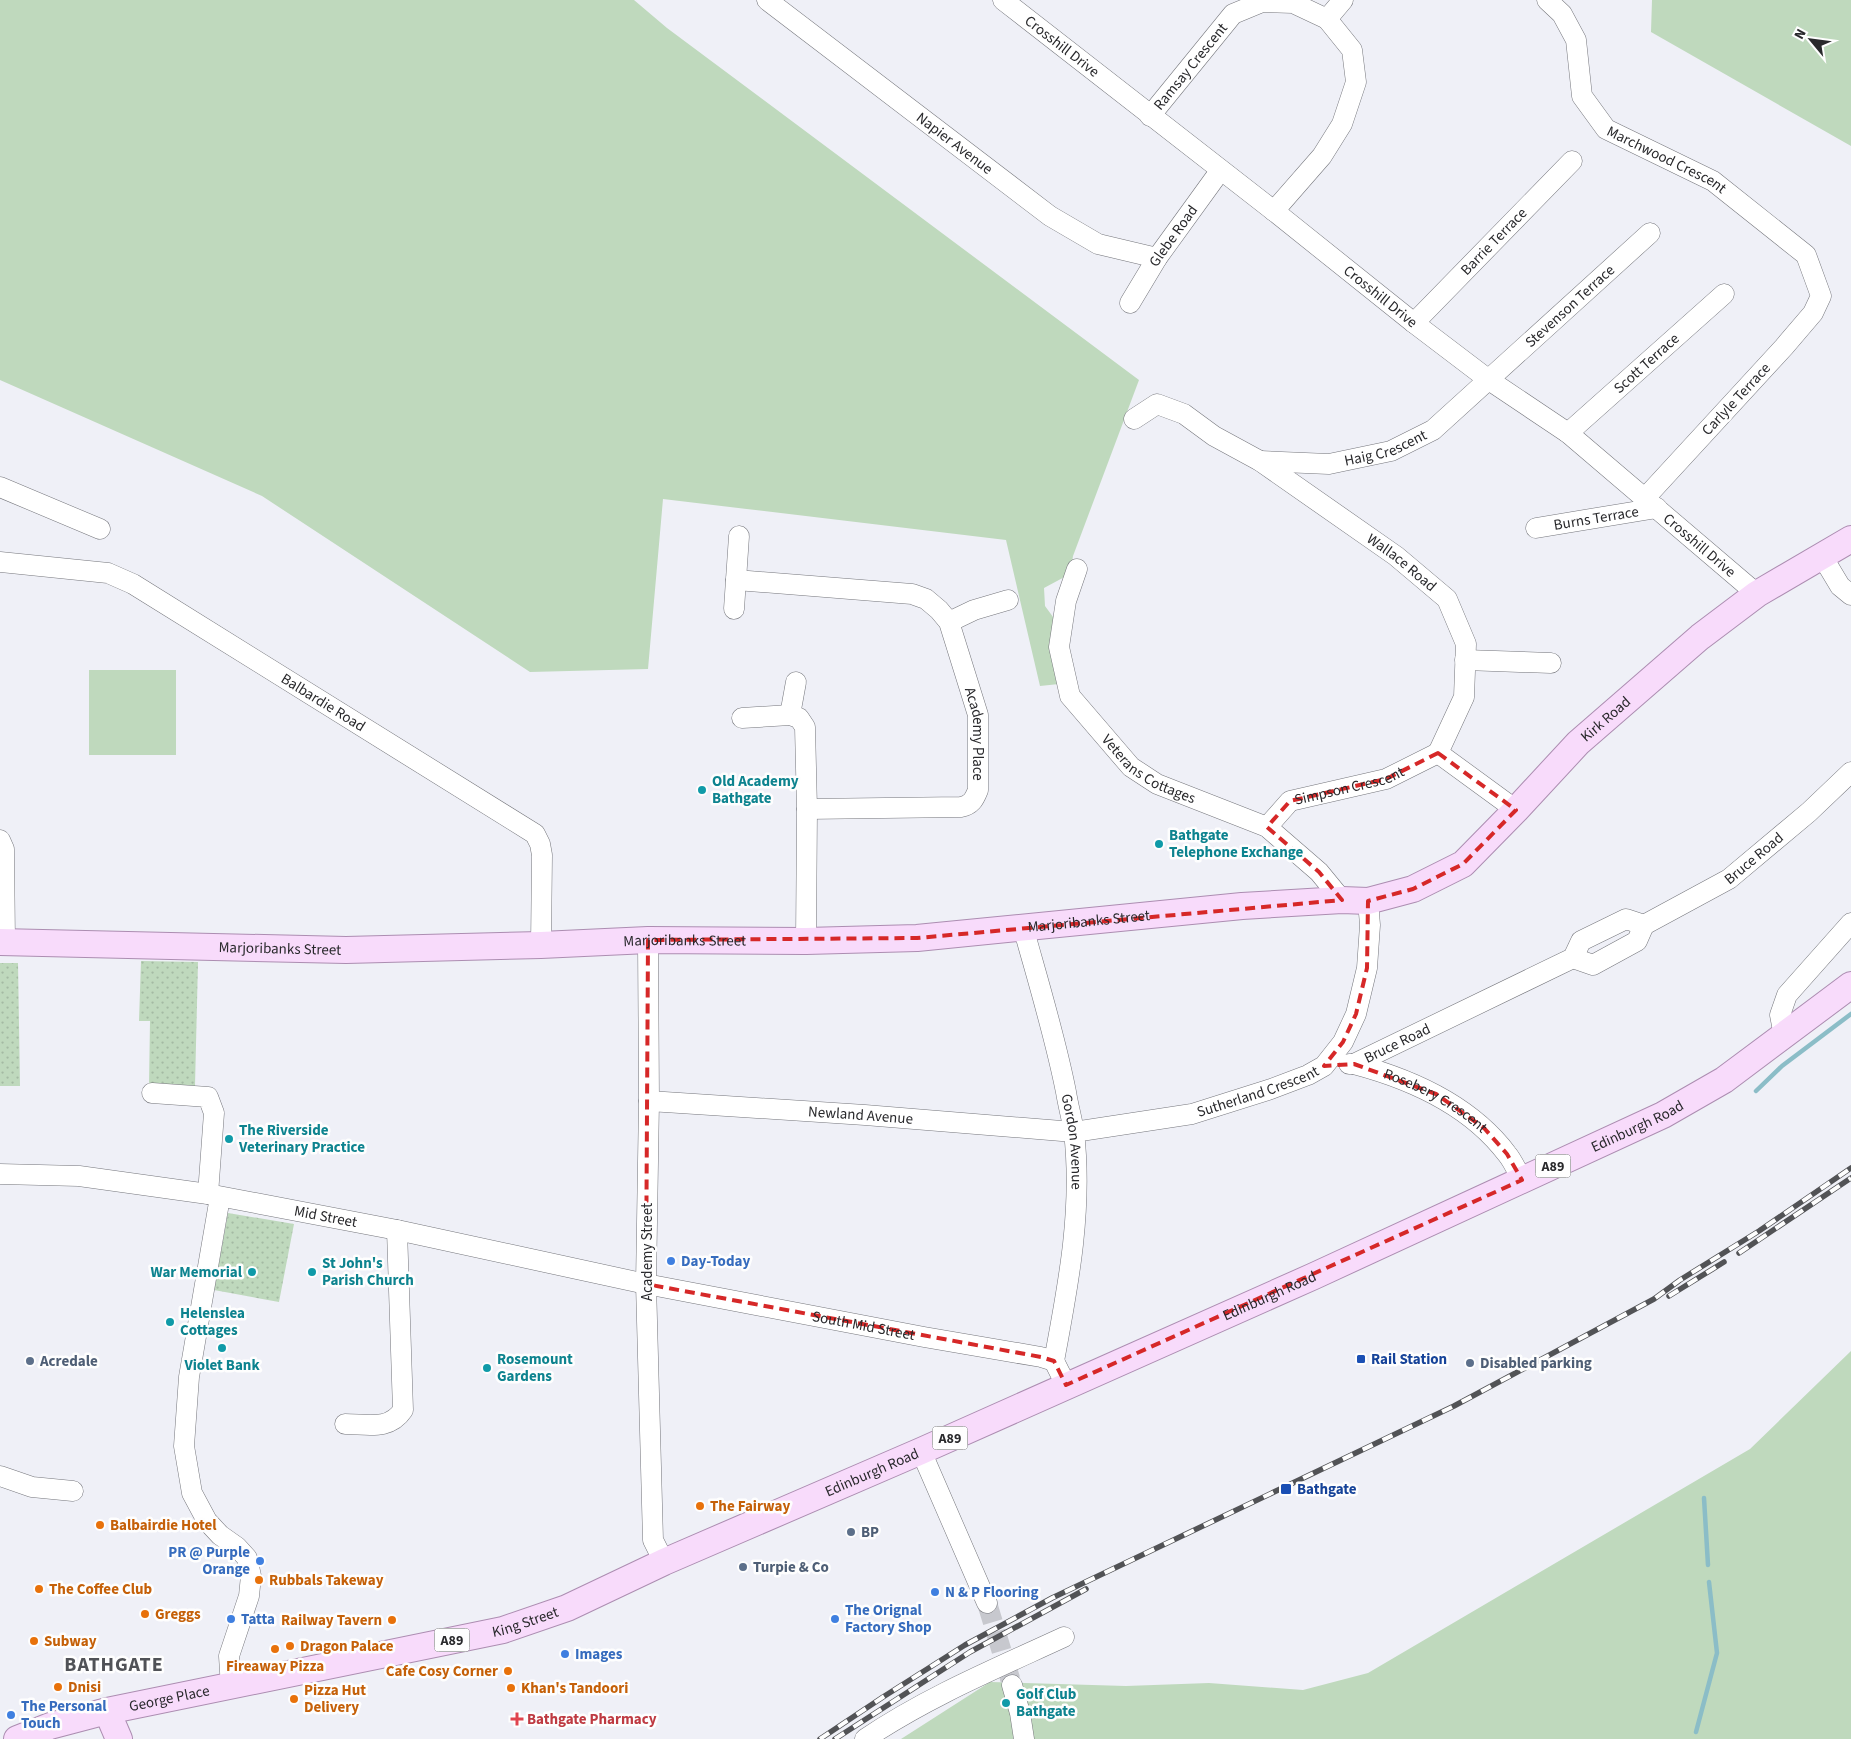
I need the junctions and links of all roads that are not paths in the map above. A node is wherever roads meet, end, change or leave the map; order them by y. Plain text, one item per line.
1 (767, 0) edge
2 (1003, 0) edge
3 (1343, 0) edge
4 (1547, 0) edge
5 (1326, 20) junction
6 (1150, 116) junction
7 (1572, 160) dead end
8 (1220, 171) junction
9 (1274, 211) junction
10 (1650, 233) dead end
11 (1157, 258) junction
12 (1724, 294) dead end
13 (1821, 296) joint
14 (1130, 303) dead end
15 (1414, 323) junction
16 (1489, 380) junction
17 (1134, 419) dead end
18 (1568, 433) junction
19 (1260, 461) junction
20 (0, 487) edge
21 (1651, 503) junction
22 (1536, 528) dead end
23 (100, 529) dead end
24 (739, 536) dead end
25 (1851, 539) edge
26 (1822, 556) junction
27 (0, 562) edge
28 (1077, 569) dead end
29 (736, 580) junction
30 (1757, 594) junction
31 (1851, 595) edge
32 (1008, 600) dead end
33 (734, 609) dead end
34 (949, 622) junction
35 (1465, 660) junction
36 (1551, 663) dead end
37 (796, 682) dead end
38 (790, 714) junction
39 (742, 718) dead end
40 (1438, 753) junction
41 (1851, 772) edge
42 (807, 809) junction
43 (1516, 810) junction
44 (1267, 827) junction
45 (0, 840) edge
46 (1342, 900) junction
47 (1368, 901) junction
48 (1851, 923) edge
49 (1644, 925) junction
50 (1023, 927) junction
51 (648, 940) junction
52 (806, 941) junction
53 (3, 942) edge
54 (541, 945) junction
55 (1573, 958) junction
56 (1851, 985) edge
57 (1784, 1036) junction
58 (1354, 1064) junction
59 (1324, 1066) junction
60 (152, 1093) dead end
61 (649, 1101) junction
62 (1074, 1132) junction
63 (0, 1174) edge
64 (1522, 1180) junction
65 (214, 1196) junction
66 (397, 1230) junction
67 (646, 1284) junction
68 (1054, 1361) junction
69 (1066, 1386) junction
70 (353, 1421) dead end
71 (920, 1451) junction
72 (0, 1476) edge
73 (74, 1491) dead end
74 (664, 1562) junction
75 (987, 1602) tunnel mouth
76 (1064, 1637) dead end
77 (1012, 1685) tunnel mouth
78 (231, 1687) junction
79 (107, 1711) junction
80 (17, 1739) edge
81 (119, 1739) edge
82 (865, 1739) edge
83 (1024, 1739) edge

1 - 11 street, Napier Avenue
2 - 6 street, Crosshill Drive
3 - 5 street
4 - 13 street, Marchwood Crescent
5 - 6 street, Ramsay Crescent
5 - 9 street, Ramsay Crescent
6 - 8 street, Crosshill Drive
7 - 15 street, Barrie Terrace
8 - 9 street, Crosshill Drive
8 - 11 street, Glebe Road
9 - 15 street, Crosshill Drive
10 - 16 street, Stevenson Terrace
11 - 14 street, Glebe Road
12 - 18 street, Scott Terrace
13 - 21 street, Carlyle Terrace
15 - 16 street, Crosshill Drive
16 - 18 street, Crosshill Drive
16 - 19 street, Haig Crescent
17 - 19 street, Wallace Road
18 - 21 street, Crosshill Drive
19 - 35 street, Wallace Road
20 - 23 street
21 - 22 street, Burns Terrace
21 - 30 street, Crosshill Drive
24 - 29 street
25 - 26 main road, Kirk Road
26 - 30 main road, Kirk Road
26 - 31 street
27 - 54 street, Balbardie Road
28 - 44 street, Veterans Cottages
29 - 33 street
29 - 34 street, Academy Place
30 - 43 main road, Kirk Road
32 - 34 street
34 - 42 street, Academy Place
35 - 36 street
35 - 40 street, Wallace Road
37 - 38 street
38 - 39 street
38 - 42 street
40 - 43 street
40 - 44 street, Simpson Crescent
41 - 49 street, Bruce Road
42 - 52 street
43 - 47 main road, Kirk Road
44 - 46 street, Veterans Cottages
45 - 53 street
46 - 47 main road, Marjoribanks Street
46 - 50 main road, Marjoribanks Street
47 - 59 street, Sutherland Crescent
48 - 57 street
49 - 55 street, Bruce Road
49 - 55 street, Bruce Road
50 - 52 main road, Marjoribanks Street
50 - 62 street, Gordon Avenue
51 - 52 main road, Marjoribanks Street
51 - 54 main road, Marjoribanks Street
51 - 61 street, Academy Street
53 - 54 main road, Marjoribanks Street
55 - 58 street, Bruce Road
56 - 57 main road, Edinburgh Road / A89
57 - 64 main road, Edinburgh Road / A89
58 - 59 street, Rosebery Crescent
58 - 64 street, Rosebery Crescent
59 - 62 street, Sutherland Crescent
60 - 65 street
61 - 62 street, Newland Avenue
61 - 67 street, Academy Street
62 - 68 street, Gordon Avenue
63 - 65 street, Mid Street
64 - 69 main road, Edinburgh Road / A89
65 - 66 street, Mid Street
65 - 78 street
66 - 67 street, Mid Street
66 - 70 street
67 - 68 street, South Mid Street
67 - 74 street, Academy Street
68 - 69 street
69 - 71 main road, Edinburgh Road / A89
71 - 74 main road, Edinburgh Road / A89
71 - 75 street
72 - 73 street
74 - 78 main road, King Street / A89
76 - 82 street
77 - 83 street
78 - 79 main road, George Place / A89
79 - 80 main road, A89
79 - 81 main road

